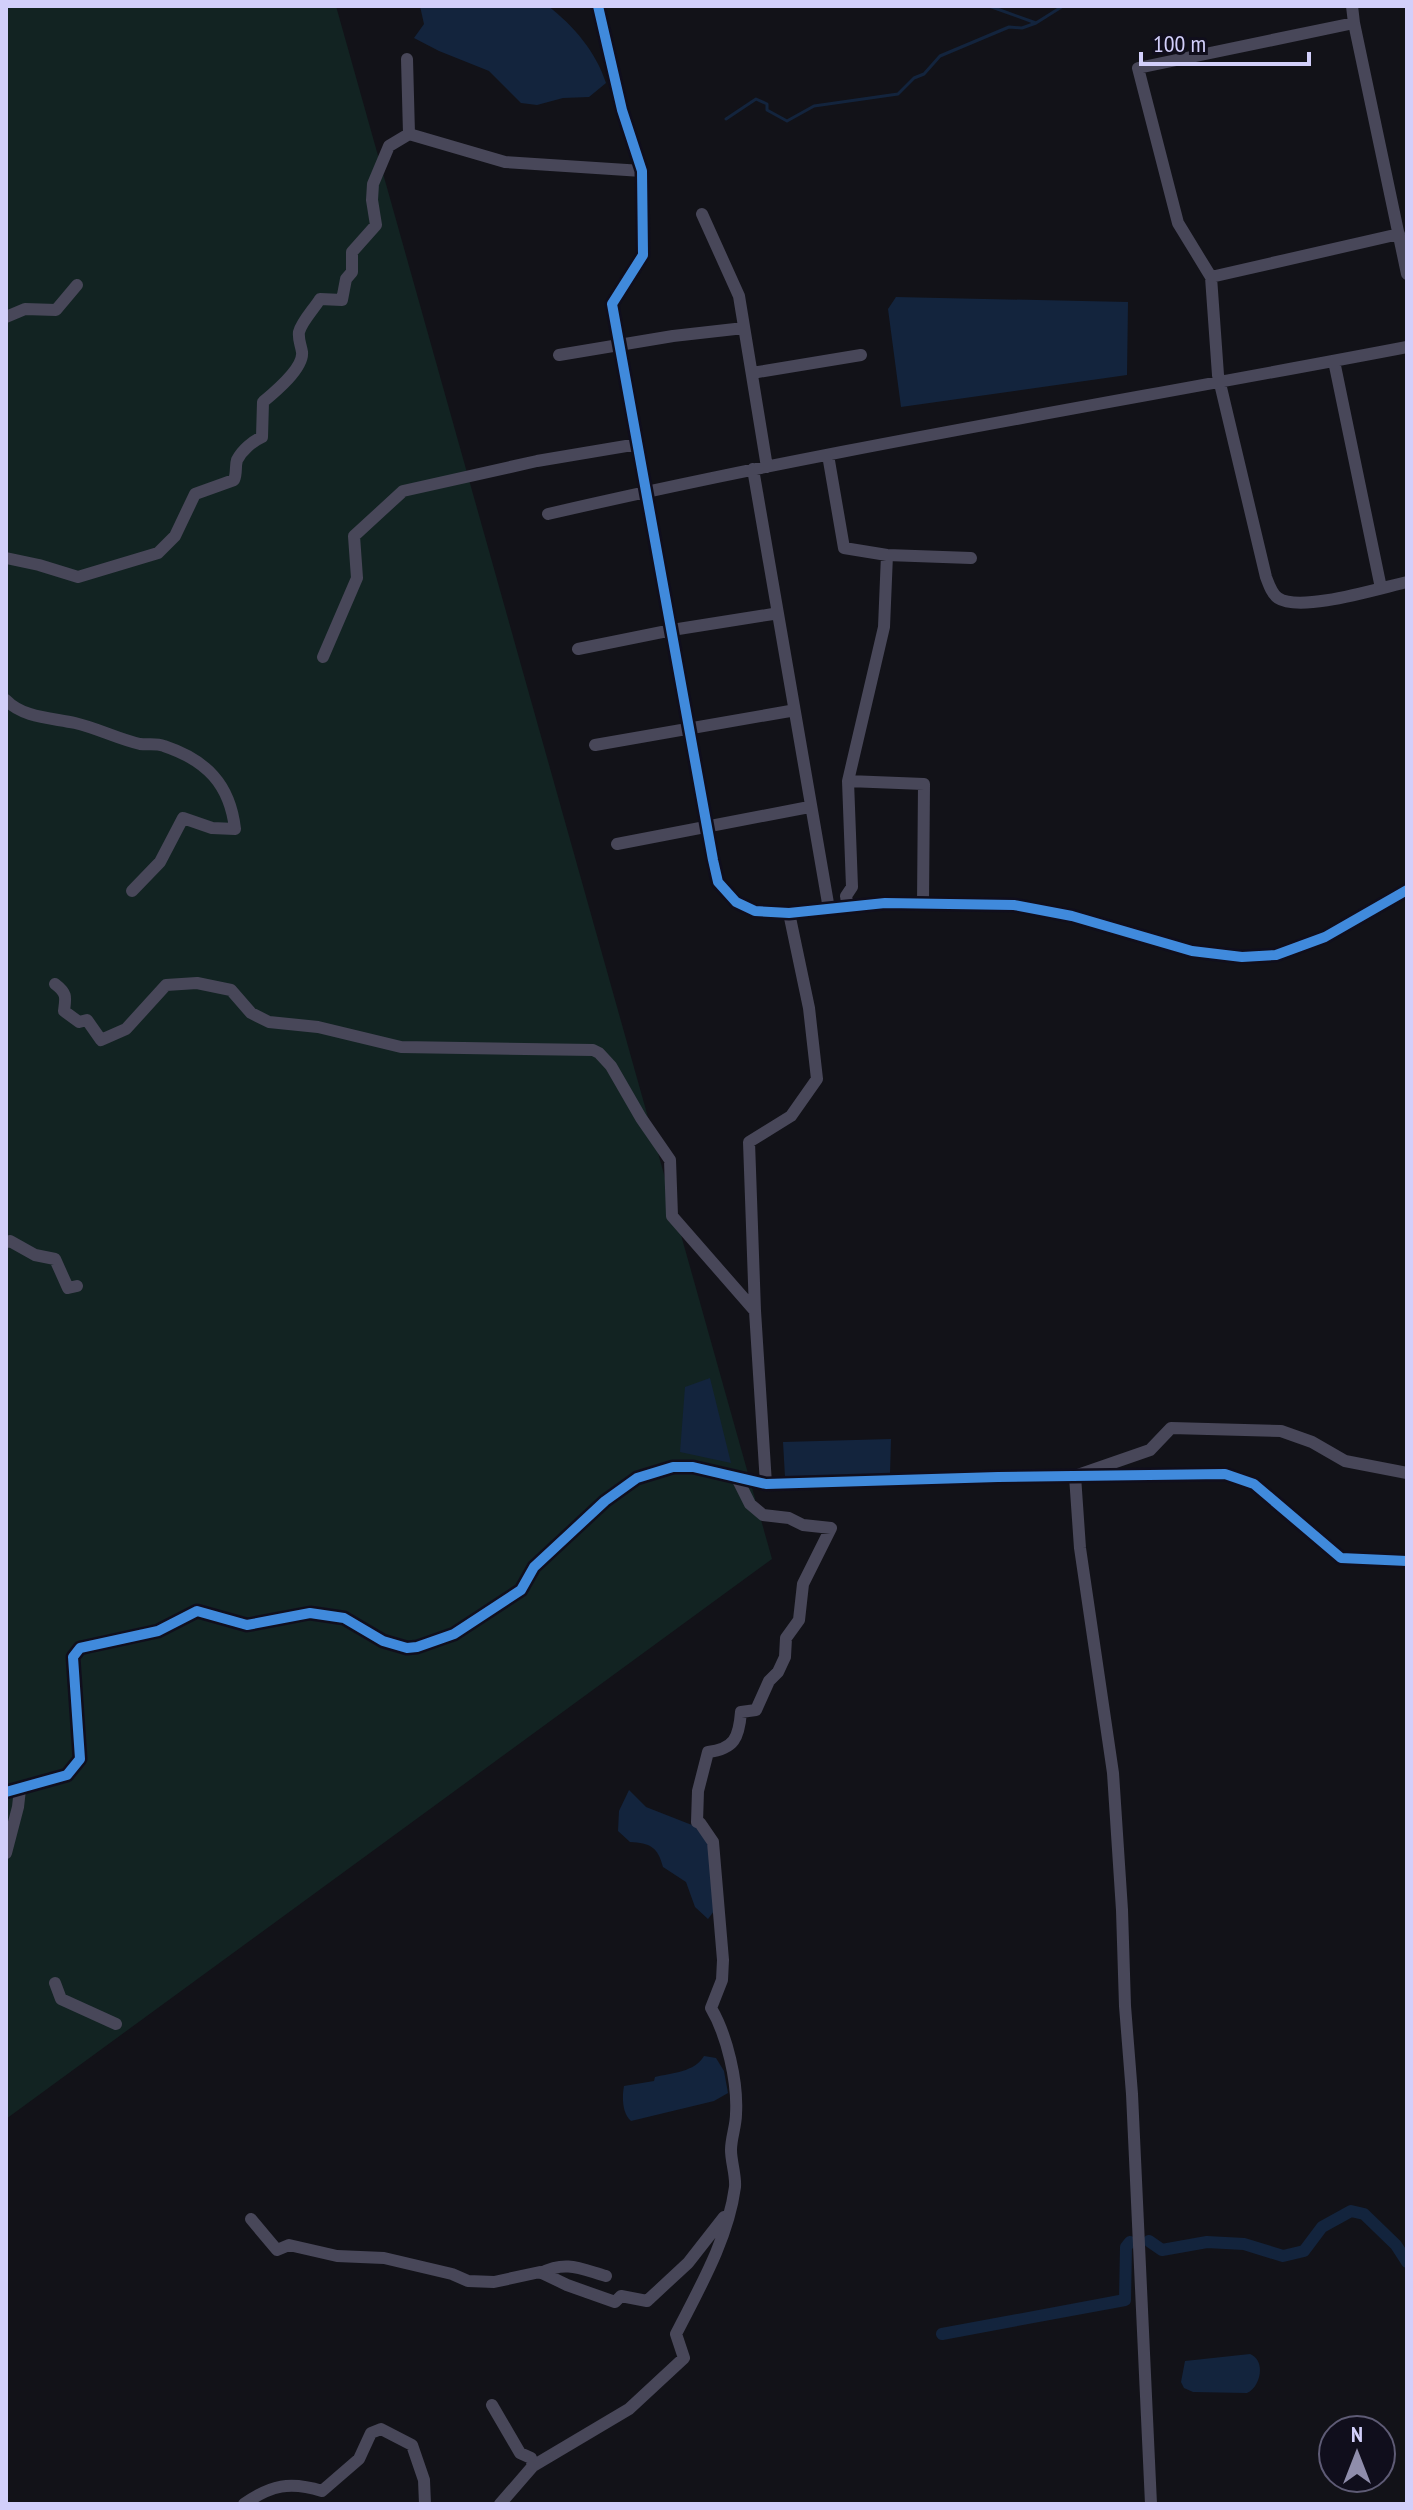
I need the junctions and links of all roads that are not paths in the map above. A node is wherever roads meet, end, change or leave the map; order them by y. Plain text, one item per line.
1 (598, 6) edge
2 (1352, 6) edge
3 (1354, 23) junction
4 (407, 59) dead end
5 (409, 134) junction
6 (642, 171) junction
7 (702, 214) dead end
8 (1399, 234) junction
9 (1407, 274) edge
10 (1211, 277) junction
11 (77, 285) dead end
12 (6, 317) edge
13 (744, 328) junction
14 (619, 345) junction
15 (1407, 347) edge
16 (559, 355) dead end
17 (861, 355) dead end
18 (1334, 361) junction
19 (752, 373) junction
20 (1220, 381) junction
21 (638, 444) junction
22 (828, 455) junction
23 (767, 467) junction
24 (753, 469) junction
25 (646, 491) junction
26 (548, 514) dead end
27 (887, 555) junction
28 (6, 558) edge
29 (971, 558) dead end
30 (1407, 582) edge
31 (1381, 588) junction
32 (773, 614) dead end
33 (672, 630) junction
34 (578, 649) dead end
35 (323, 657) dead end
36 (6, 700) edge
37 (790, 711) dead end
38 (690, 728) junction
39 (595, 745) dead end
40 (848, 781) junction
41 (804, 808) dead end
42 (708, 826) junction
43 (617, 844) dead end
44 (1407, 890) edge
45 (132, 891) dead end
46 (923, 903) junction
47 (848, 908) junction
48 (829, 909) junction
49 (789, 913) junction
50 (55, 984) dead end
51 (6, 1242) edge
52 (77, 1286) dead end
53 (755, 1311) junction
54 (1407, 1473) edge
55 (1075, 1476) junction
56 (737, 1478) junction
57 (766, 1484) junction
58 (1407, 1561) edge
59 (20, 1789) junction
60 (6, 1792) edge
61 (6, 1853) edge
62 (55, 1983) dead end
63 (116, 2024) dead end
64 (730, 2207) junction
65 (251, 2219) dead end
66 (541, 2273) junction
67 (606, 2276) dead end
68 (492, 2405) dead end
69 (533, 2466) junction
70 (244, 2504) edge
71 (425, 2504) edge
72 (500, 2504) edge
73 (1151, 2504) edge

1 - 6 street
2 - 3 street
3 - 8 street
3 - 10 street
4 - 5 street
5 - 6 street
5 - 28 street
6 - 14 street
7 - 13 street
8 - 9 street
8 - 10 street
10 - 20 street
11 - 12 street
13 - 14 street
13 - 19 street
14 - 16 street
14 - 21 street
15 - 18 street
17 - 19 street
18 - 20 street
18 - 31 street
19 - 23 street
20 - 22 street
20 - 31 street
21 - 25 street
21 - 35 street
22 - 23 street
22 - 27 street
23 - 24 street
24 - 25 street
24 - 48 street
25 - 26 street
25 - 33 street
27 - 29 street
27 - 40 street
30 - 31 street
32 - 33 street
33 - 34 street
33 - 38 street
36 - 45 street
37 - 38 street
38 - 39 street
38 - 42 street
40 - 46 street
40 - 47 street
41 - 42 street
42 - 43 street
42 - 49 street
44 - 46 street
46 - 47 street
47 - 48 street
48 - 49 street
49 - 53 street
50 - 53 street
51 - 52 street
53 - 57 street
54 - 55 street
55 - 57 street
55 - 58 street
55 - 73 street
56 - 57 street
56 - 59 street
56 - 64 street
59 - 60 street
59 - 61 street
62 - 63 street
64 - 66 street
64 - 69 street
65 - 66 street
66 - 67 street
68 - 69 street
69 - 72 street
70 - 71 street

